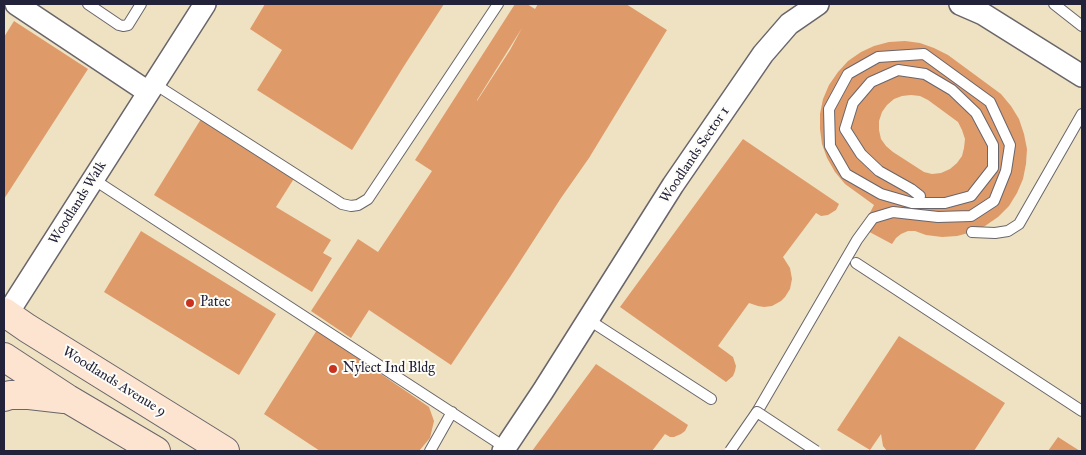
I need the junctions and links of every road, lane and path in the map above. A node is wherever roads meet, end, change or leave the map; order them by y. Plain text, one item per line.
1 (88, 4) edge
2 (141, 4) edge
3 (205, 4) edge
4 (498, 4) edge
5 (818, 4) edge
6 (960, 4) edge
7 (1054, 4) edge
8 (9, 5) edge
9 (1082, 26) edge
10 (1082, 76) edge
11 (150, 88) junction
12 (1082, 114) edge
13 (93, 179) junction
14 (920, 196) dead end
15 (972, 232) dead end
16 (856, 263) dead end
17 (5, 315) edge
18 (588, 320) junction
19 (4, 358) edge
20 (4, 397) edge
21 (68, 399) junction
22 (711, 399) dead end
23 (1082, 411) edge
24 (452, 412) junction
25 (757, 412) junction
26 (505, 449) edge
27 (156, 451) edge
28 (225, 451) edge
29 (430, 451) edge
30 (730, 451) edge
31 (816, 451) edge

1 - 2 lane
3 - 11 street, Woodlands Walk
4 - 11 lane
5 - 18 street, Woodlands Sector 1
6 - 10 street
7 - 9 lane
8 - 11 street
11 - 13 street, Woodlands Walk
12 - 15 lane
13 - 17 street, Woodlands Walk
13 - 24 lane
14 - 25 lane
16 - 23 lane
17 - 28 main road, Woodlands Avenue 9
18 - 22 lane
18 - 26 street, Woodlands Sector 1
19 - 21 main road
20 - 21 main road
21 - 27 main road
24 - 26 lane
24 - 29 lane
25 - 30 lane, bridge
25 - 31 lane, bridge

